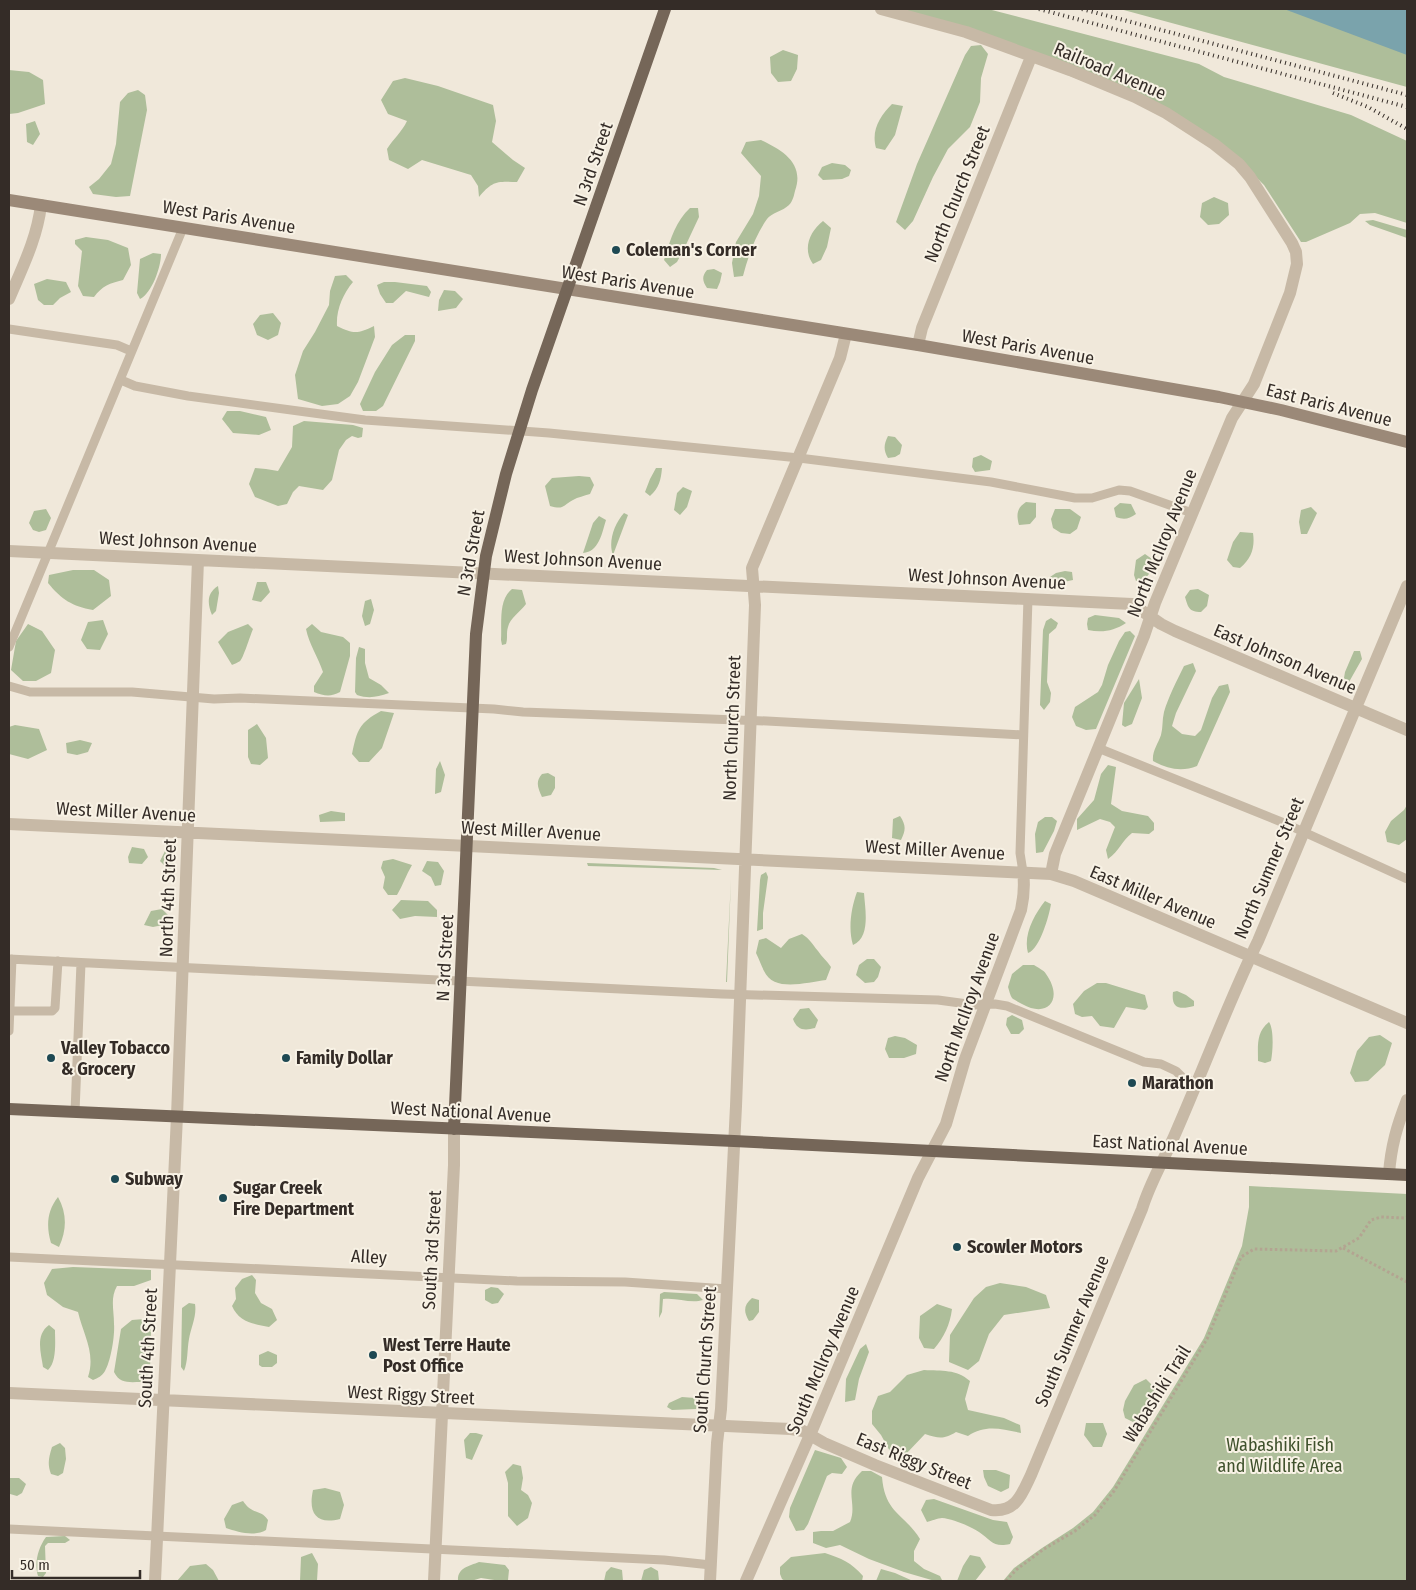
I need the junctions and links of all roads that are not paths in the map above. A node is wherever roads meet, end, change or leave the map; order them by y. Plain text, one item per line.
1 (665, 9) edge
2 (881, 9) edge
3 (1031, 57) junction
4 (9, 200) edge
5 (40, 205) junction
6 (184, 228) junction
7 (1284, 229) joint
8 (568, 290) junction
9 (9, 299) edge
10 (9, 329) edge
11 (846, 334) junction
12 (918, 345) junction
13 (131, 351) junction
14 (121, 380) junction
15 (1242, 402) junction
16 (520, 431) junction
17 (1407, 442) edge
18 (799, 458) junction
19 (1192, 513) junction
20 (9, 551) edge
21 (48, 553) junction
22 (198, 560) junction
23 (484, 573) junction
24 (753, 585) junction
25 (1407, 586) edge
26 (1028, 598) junction
27 (1151, 617) junction
28 (9, 647) edge
29 (9, 686) edge
30 (193, 696) junction
31 (473, 708) junction
32 (1356, 708) junction
33 (750, 721) junction
34 (1407, 730) edge
35 (1023, 735) junction
36 (1098, 748) junction
37 (9, 824) edge
38 (1302, 832) junction
39 (188, 833) junction
40 (468, 846) junction
41 (745, 858) junction
42 (1023, 872) junction
43 (1051, 874) junction
44 (1407, 879) edge
45 (1250, 957) junction
46 (10, 959) edge
47 (58, 961) junction
48 (81, 963) junction
49 (183, 968) junction
50 (461, 981) junction
51 (740, 995) junction
52 (987, 1004) junction
53 (10, 1011) edge
54 (1407, 1023) edge
55 (9, 1031) edge
56 (1196, 1083) junction
57 (1407, 1100) edge
58 (9, 1109) edge
59 (75, 1112) junction
60 (177, 1116) junction
61 (454, 1130) junction
62 (734, 1141) junction
63 (932, 1152) junction
64 (1162, 1162) junction
65 (1389, 1174) junction
66 (1407, 1175) edge
67 (9, 1256) edge
68 (170, 1263) junction
69 (448, 1277) junction
70 (727, 1289) junction
71 (9, 1393) edge
72 (163, 1400) junction
73 (442, 1414) junction
74 (719, 1426) junction
75 (810, 1434) junction
76 (1008, 1509) joint
77 (9, 1529) edge
78 (157, 1536) junction
79 (435, 1549) junction
80 (711, 1566) junction
81 (155, 1581) edge
82 (434, 1581) edge
83 (710, 1581) edge
84 (746, 1581) edge

1 - 8 main road, N 3rd Street
2 - 3 street, Railroad Avenue
3 - 7 street, Railroad Avenue
3 - 12 street, North Church Street
4 - 5 street, West Paris Avenue
5 - 6 street, West Paris Avenue
5 - 9 street
6 - 8 street, West Paris Avenue
6 - 13 lane
7 - 15 street, North McIlroy Avenue
8 - 11 street, West Paris Avenue
8 - 16 main road, N 3rd Street
10 - 13 lane
11 - 12 street, West Paris Avenue
11 - 18 street, North Church Street
12 - 15 street, West Paris Avenue
13 - 14 lane
14 - 16 lane
14 - 21 lane
15 - 17 street, East Paris Avenue
15 - 19 street, North McIlroy Avenue
16 - 18 lane
16 - 23 main road, N 3rd Street
18 - 19 lane
18 - 24 street, North Church Street
19 - 27 street, North McIlroy Avenue
20 - 21 street, West Johnson Avenue
21 - 22 street, West Johnson Avenue
21 - 28 lane
22 - 23 street, West Johnson Avenue
22 - 30 street, North 4th Street
23 - 24 street, West Johnson Avenue
23 - 31 main road, N 3rd Street
24 - 26 street, West Johnson Avenue
24 - 33 street, North Church Street
25 - 32 street, North Sumner Street
26 - 27 street, West Johnson Avenue
26 - 35 lane
27 - 32 street, East Johnson Avenue
27 - 36 street, North McIlroy Avenue
29 - 30 lane
30 - 31 lane
30 - 39 street, North 4th Street
31 - 33 lane
31 - 40 main road, N 3rd Street
32 - 34 street, East Johnson Avenue
32 - 38 street, North Sumner Street
33 - 35 lane
33 - 41 street, North Church Street
35 - 42 lane
36 - 38 lane
36 - 43 street, North McIlroy Avenue
37 - 39 street, West Miller Avenue
38 - 44 lane
38 - 45 street, North Sumner Street
39 - 40 street, West Miller Avenue
39 - 49 street, North 4th Street
40 - 41 street, West Miller Avenue
40 - 50 main road, N 3rd Street
41 - 42 street, West Miller Avenue
41 - 51 street, North Church Street
42 - 43 street, West Miller Avenue
42 - 52 street, North McIlroy Avenue
43 - 45 street, East Miller Avenue
45 - 54 street, East Miller Avenue
45 - 56 street, North Sumner Street
46 - 47 lane
46 - 53 lane
47 - 48 lane
47 - 53 lane
48 - 49 lane
48 - 59 lane
49 - 50 lane
49 - 60 street, North 4th Street
50 - 51 lane
50 - 61 main road, N 3rd Street
51 - 52 lane
51 - 62 street, North Church Street
52 - 56 lane
52 - 63 street, North McIlroy Avenue
53 - 55 lane
56 - 64 street, North Sumner Street
57 - 65 street
58 - 59 main road, West National Avenue
59 - 60 main road, West National Avenue
60 - 61 main road, West National Avenue
60 - 68 street, South 4th Street
61 - 62 main road, West National Avenue
61 - 69 street, South 3rd Street
62 - 63 main road, West National Avenue
62 - 70 street, South Church Street
63 - 64 main road, East National Avenue
63 - 75 street, South McIlroy Avenue
64 - 65 main road, East National Avenue
64 - 76 street, South Sumner Avenue
65 - 66 main road, East National Avenue
67 - 68 lane, Alley
68 - 69 lane, Alley
68 - 72 street, South 4th Street
69 - 70 lane, Alley
69 - 73 street, South 3rd Street
70 - 74 street, South Church Street
71 - 72 street, West Riggy Street
72 - 73 street, West Riggy Street
72 - 78 street, South 4th Street
73 - 74 street, West Riggy Street
73 - 79 street, South 3rd Street
74 - 75 street, West Riggy Street
74 - 80 street, South Church Street
75 - 76 street, East Riggy Street
75 - 84 street, South McIlroy Avenue
77 - 78 lane
78 - 79 lane
78 - 81 street, South 4th Street
79 - 80 lane
79 - 82 street, South 3rd Street
80 - 83 street, South Church Street

